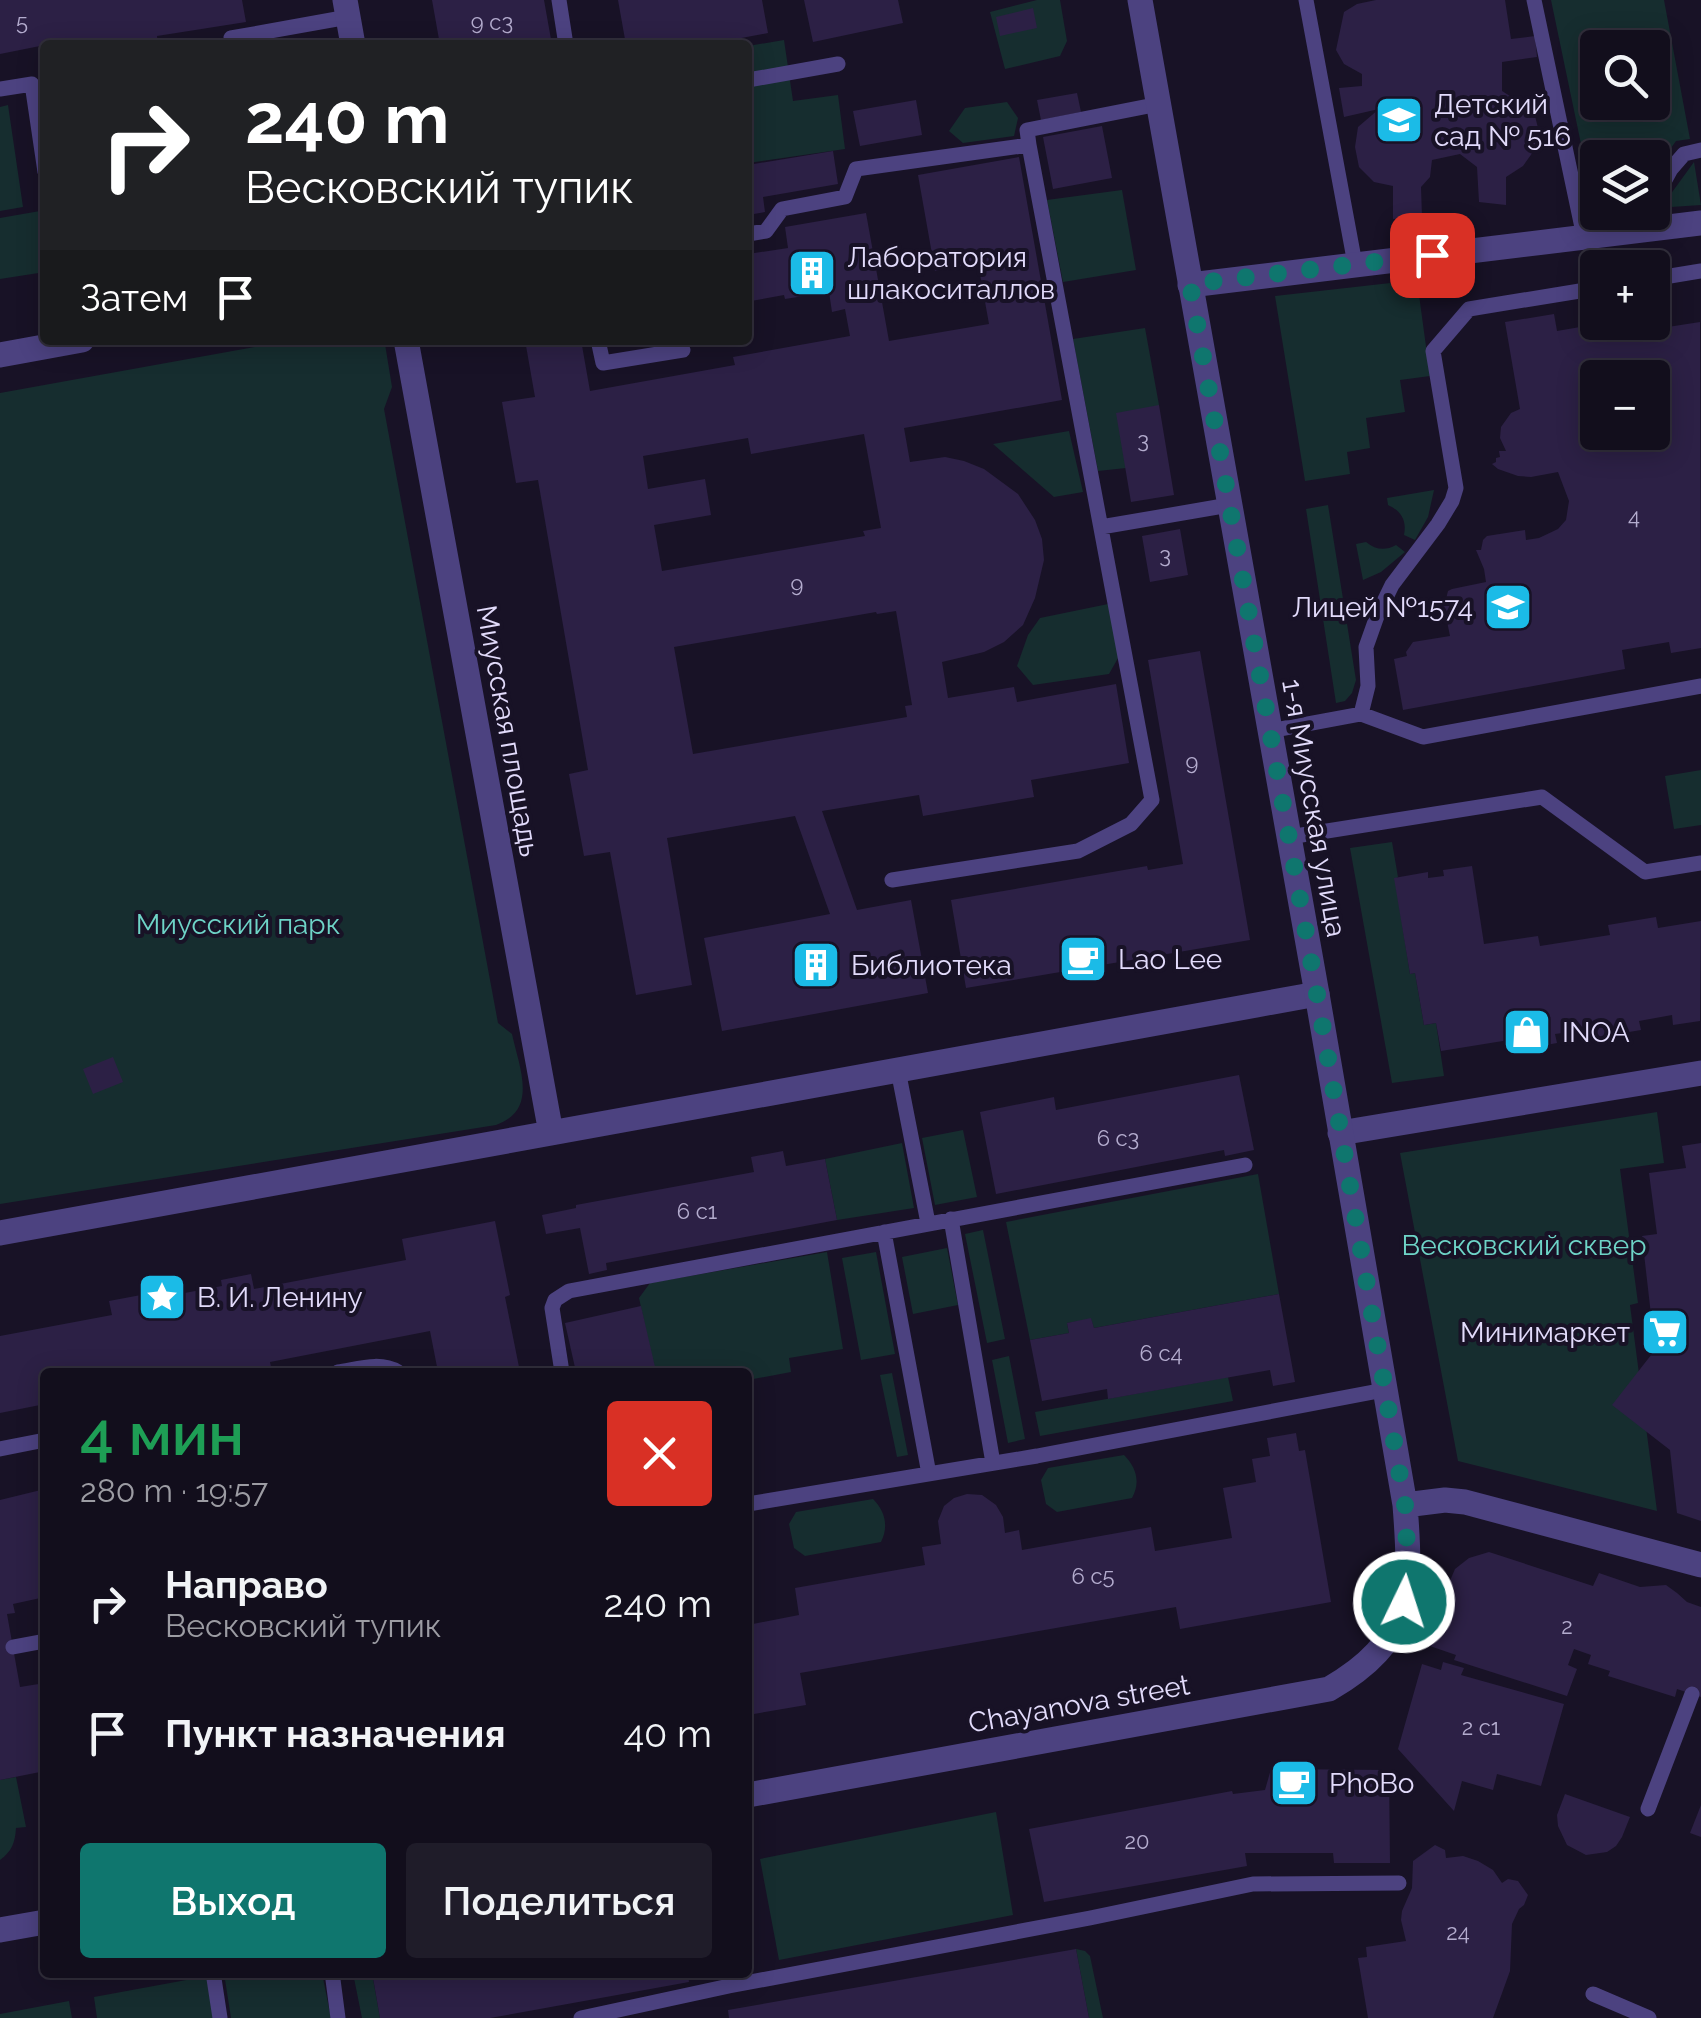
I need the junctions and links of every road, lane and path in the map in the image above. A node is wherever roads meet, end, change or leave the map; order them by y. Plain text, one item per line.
1 (558, 0) edge
2 (1140, 0) edge
3 (1306, 0) edge
4 (1534, 0) edge
5 (346, 8) edge
6 (231, 40) edge
7 (352, 40) edge
8 (565, 40) edge
9 (838, 64) dead end
10 (752, 79) edge
11 (0, 89) edge
12 (1158, 104) junction
13 (40, 138) edge
14 (1029, 145) junction
15 (1701, 150) edge
16 (1670, 171) edge
17 (1670, 223) edge
18 (1701, 224) edge
19 (1612, 230) edge
20 (752, 233) edge
21 (1584, 237) junction
22 (1355, 264) junction
23 (1701, 271) edge
24 (1670, 276) edge
25 (1190, 284) junction
26 (1580, 291) edge
27 (54, 345) edge
28 (407, 345) edge
29 (599, 345) edge
30 (684, 350) dead end
31 (0, 356) edge
32 (1230, 505) junction
33 (1101, 527) junction
34 (1701, 686) edge
35 (1361, 714) junction
36 (1270, 731) junction
37 (1288, 837) junction
38 (1701, 863) edge
39 (892, 880) dead end
40 (1317, 994) junction
41 (898, 1070) junction
42 (1701, 1073) edge
43 (551, 1133) junction
44 (1340, 1133) junction
45 (1245, 1165) dead end
46 (951, 1219) junction
47 (928, 1224) junction
48 (884, 1232) junction
49 (0, 1233) edge
50 (365, 1368) edge
51 (391, 1368) edge
52 (561, 1368) edge
53 (1384, 1390) junction
54 (40, 1441) edge
55 (0, 1449) edge
56 (993, 1462) junction
57 (929, 1474) junction
58 (752, 1503) edge
59 (1405, 1505) junction
60 (1701, 1565) edge
61 (1396, 1626) joint
62 (40, 1642) edge
63 (14, 1647) dead end
64 (1692, 1694) dead end
65 (752, 1793) edge
66 (1648, 1809) dead end
67 (1400, 1882) dead end
68 (40, 1923) edge
69 (0, 1930) edge
70 (752, 1975) edge
71 (214, 1978) edge
72 (333, 1978) edge
73 (728, 1979) edge
74 (1593, 1994) dead end
75 (677, 1998) junction
76 (220, 2018) edge
77 (338, 2018) edge
78 (581, 2018) edge
79 (680, 2018) edge
80 (1649, 2018) edge

1 - 8 lane
2 - 12 street, 1-я Миусская улица
3 - 22 lane
4 - 21 lane
5 - 6 lane
5 - 7 street
9 - 10 lane
11 - 13 lane
12 - 14 lane
12 - 25 street, 1-я Миусская улица
14 - 20 lane
14 - 33 lane
15 - 16 lane
17 - 18 street
19 - 21 street
21 - 22 street
22 - 25 street
23 - 24 lane
25 - 32 street, 1-я Миусская улица
26 - 35 lane
27 - 31 street
28 - 43 street, Миусская площадь
29 - 30 lane
32 - 33 lane
32 - 36 street, 1-я Миусская улица
33 - 39 lane
34 - 35 lane
35 - 36 lane
36 - 37 street, 1-я Миусская улица
37 - 38 lane
37 - 40 street, 1-я Миусская улица
40 - 41 street
40 - 44 street, 1-я Миусская улица
41 - 43 street
41 - 47 lane
42 - 44 street
43 - 49 street
44 - 53 street, 1-я Миусская улица
45 - 46 lane
46 - 47 lane
46 - 56 lane
47 - 48 lane
48 - 52 lane
48 - 57 lane
50 - 51 lane
53 - 56 lane
53 - 59 street, 1-я Миусская улица
54 - 55 lane
56 - 57 lane
57 - 58 lane
59 - 60 street
59 - 61 street, 1-я Миусская улица
61 - 65 street, Chayanova street
62 - 63 lane
64 - 66 lane
67 - 70 lane
68 - 69 street
71 - 76 lane
72 - 77 lane
73 - 75 lane
74 - 80 lane
75 - 78 lane
75 - 79 lane

